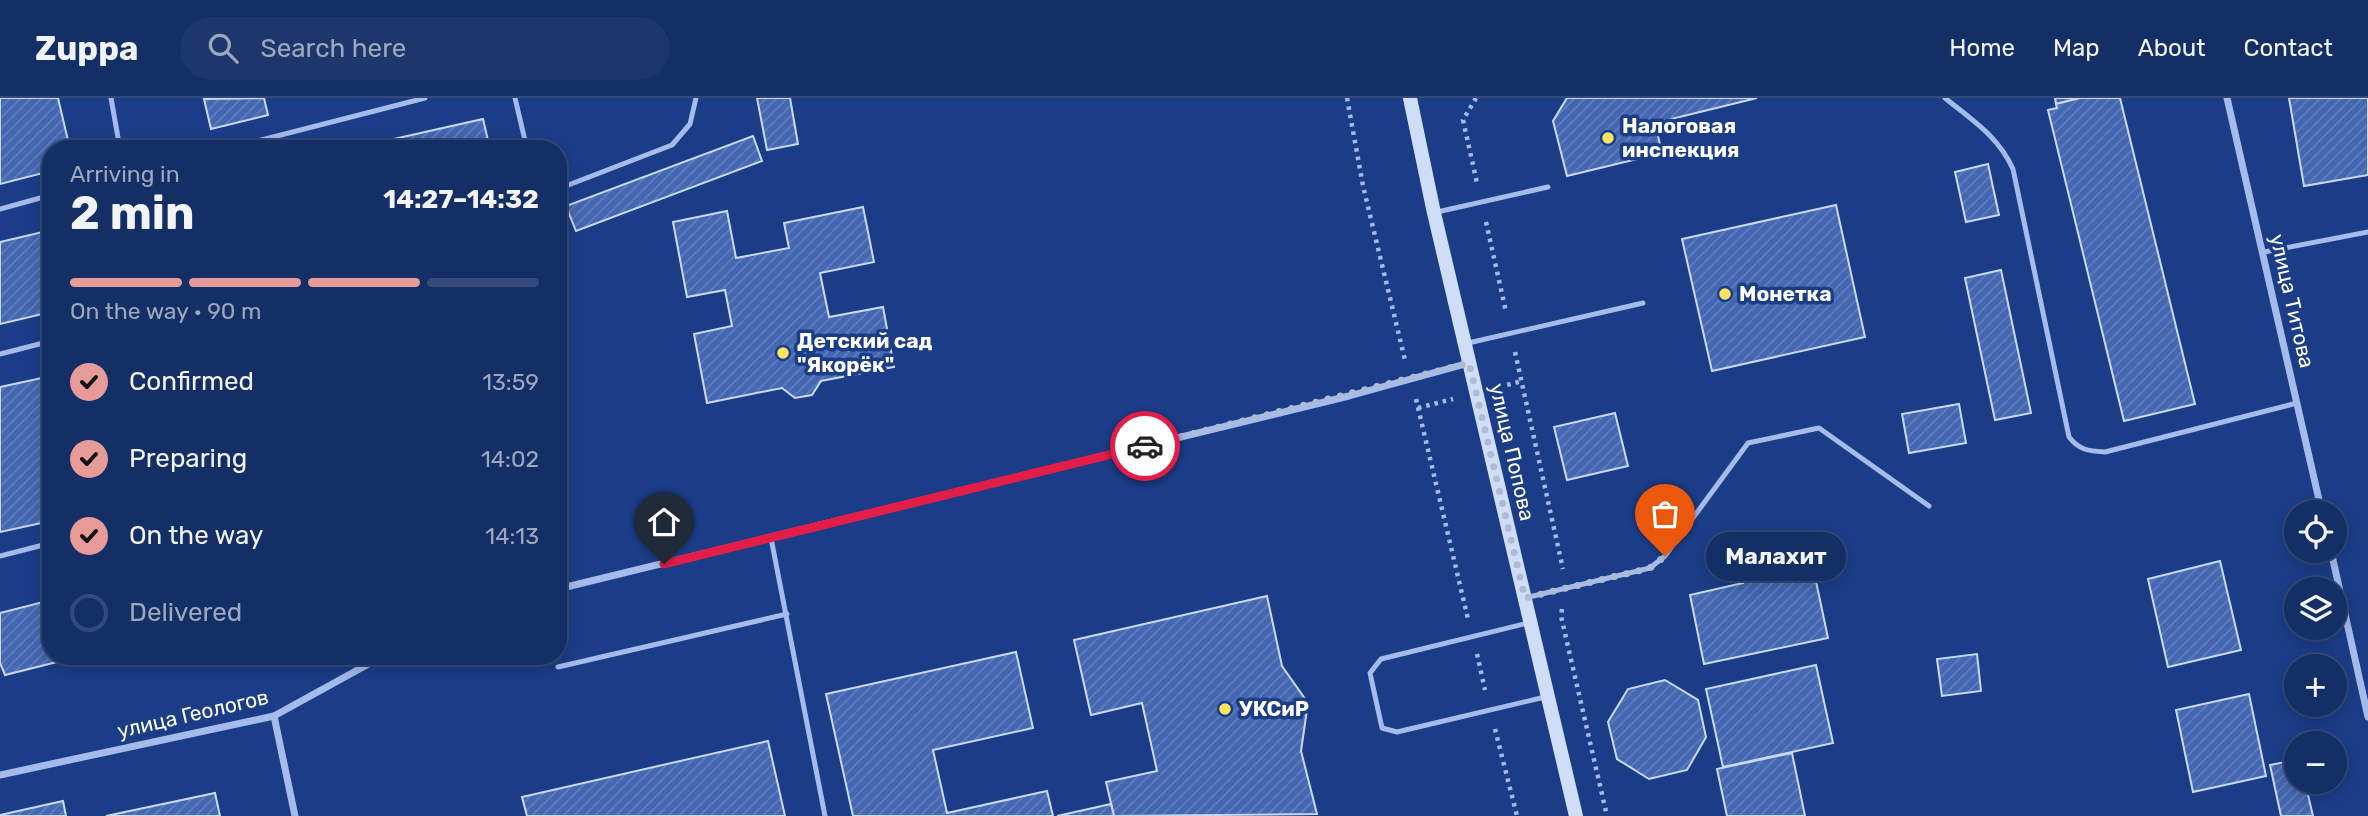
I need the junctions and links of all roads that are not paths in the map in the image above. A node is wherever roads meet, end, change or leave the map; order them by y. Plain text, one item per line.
1 (111, 98) edge
2 (425, 98) edge
3 (515, 98) edge
4 (696, 98) edge
5 (1409, 98) edge
6 (1945, 98) edge
7 (2227, 98) edge
8 (118, 140) edge
9 (261, 140) edge
10 (525, 140) edge
11 (567, 186) edge
12 (1548, 187) dead end
13 (42, 197) edge
14 (0, 209) edge
15 (1434, 213) junction
16 (2368, 232) edge
17 (2263, 251) junction
18 (1643, 303) dead end
19 (42, 343) edge
20 (1464, 343) junction
21 (0, 354) edge
22 (1469, 363) junction
23 (2297, 403) junction
24 (2319, 500) edge
25 (1929, 506) dead end
26 (771, 538) junction
27 (42, 545) edge
28 (0, 556) edge
29 (2334, 563) edge
30 (567, 587) edge
31 (1525, 598) junction
32 (787, 614) junction
33 (1531, 623) junction
34 (367, 665) edge
35 (567, 665) edge
36 (567, 665) edge
37 (558, 667) dead end
38 (1548, 697) junction
39 (274, 716) junction
40 (2368, 717) edge
41 (0, 775) edge
42 (295, 816) edge
43 (825, 816) edge
44 (1576, 816) edge

1 - 8 lane
2 - 9 lane
3 - 10 lane
4 - 11 lane
5 - 15 main road, улица Попова
6 - 23 lane
7 - 17 street, улица Титова
12 - 15 lane
13 - 14 lane
15 - 20 main road, улица Попова
16 - 17 lane
17 - 23 street, улица Титова
18 - 20 lane
19 - 21 lane
20 - 22 main road, улица Попова
22 - 26 street
22 - 31 main road, улица Попова
23 - 24 street, улица Титова
25 - 31 lane
26 - 30 street
26 - 32 lane
27 - 28 lane
29 - 40 street
31 - 33 main road, улица Попова
32 - 35 lane
32 - 43 lane
33 - 38 main road, улица Попова
33 - 38 lane
34 - 39 street, улица Геологов
36 - 37 lane
38 - 44 main road, улица Попова
39 - 41 street, улица Геологов
39 - 42 street

